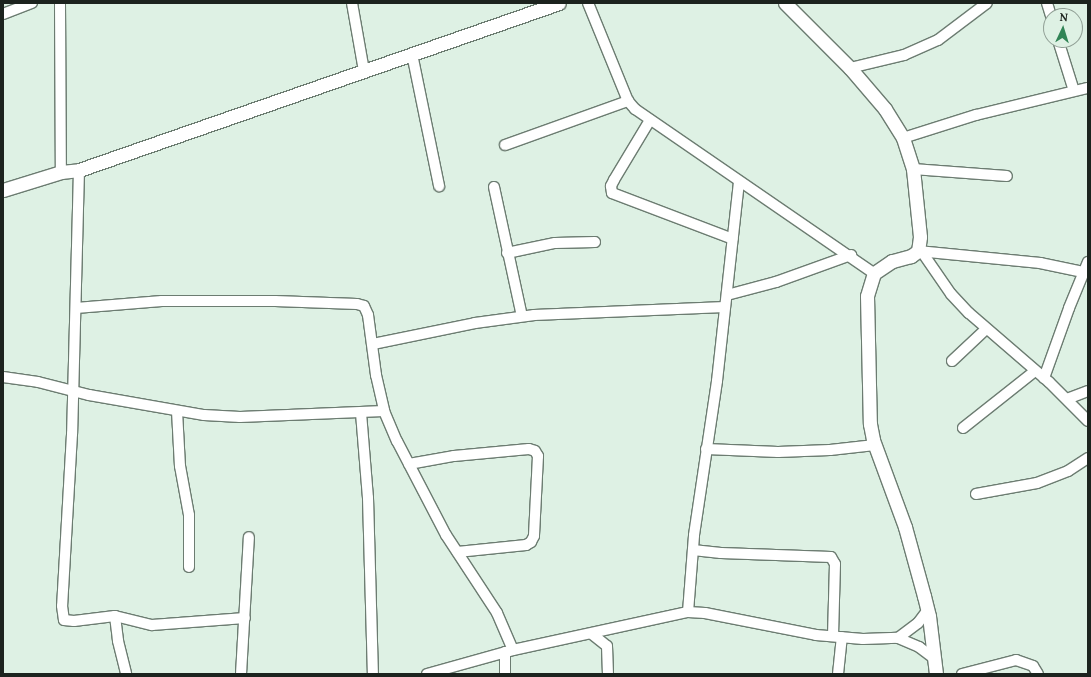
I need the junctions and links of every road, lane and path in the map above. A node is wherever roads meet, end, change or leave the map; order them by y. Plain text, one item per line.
1 (32, 3) edge
2 (60, 3) edge
3 (352, 3) edge
4 (559, 3) edge
5 (588, 3) edge
6 (785, 3) edge
7 (987, 3) edge
8 (3, 14) edge
9 (1061, 48) edge
10 (412, 54) junction
11 (850, 68) junction
12 (364, 71) junction
13 (1088, 88) edge
14 (1074, 91) junction
15 (628, 101) junction
16 (650, 120) junction
17 (903, 138) junction
18 (505, 145) dead end
19 (913, 169) junction
20 (79, 170) junction
21 (61, 172) junction
22 (1007, 176) dead end
23 (739, 182) junction
24 (439, 186) dead end
25 (494, 187) dead end
26 (3, 190) edge
27 (733, 239) junction
28 (595, 242) dead end
29 (920, 252) junction
30 (507, 253) junction
31 (851, 255) junction
32 (1088, 262) edge
33 (1083, 272) junction
34 (874, 273) junction
35 (727, 295) junction
36 (725, 307) junction
37 (76, 308) junction
38 (522, 316) junction
39 (986, 329) junction
40 (373, 344) junction
41 (952, 361) dead end
42 (1035, 371) junction
43 (3, 377) edge
44 (1044, 378) junction
45 (72, 391) junction
46 (1088, 391) edge
47 (1067, 399) junction
48 (178, 411) junction
49 (384, 411) junction
50 (361, 413) junction
51 (1088, 421) edge
52 (963, 428) dead end
53 (875, 446) junction
54 (706, 449) junction
55 (1088, 458) edge
56 (409, 464) junction
57 (976, 494) dead end
58 (249, 537) dead end
59 (693, 550) junction
60 (457, 552) junction
61 (189, 567) dead end
62 (927, 611) junction
63 (688, 612) junction
64 (116, 616) junction
65 (245, 618) junction
66 (592, 634) junction
67 (838, 636) junction
68 (898, 638) junction
69 (509, 651) junction
70 (935, 659) junction
71 (126, 674) edge
72 (241, 674) edge
73 (373, 674) edge
74 (427, 674) edge
75 (505, 674) edge
76 (608, 674) edge
77 (838, 674) edge
78 (936, 674) edge
79 (962, 674) edge
80 (1038, 674) edge

1 - 8 street
2 - 21 street
3 - 12 street
4 - 10 street
5 - 15 street
6 - 11 street
7 - 11 street
9 - 14 street
10 - 12 street
10 - 24 street
11 - 17 street
12 - 20 street
13 - 14 street
14 - 17 street
15 - 16 street
15 - 18 street
16 - 23 street
16 - 27 street
17 - 19 street
19 - 22 street
19 - 29 street
20 - 21 street
20 - 37 street
21 - 26 street
23 - 27 street
23 - 31 street
25 - 30 street
27 - 35 street
28 - 30 street
29 - 33 street
29 - 34 street
29 - 39 street
30 - 38 street
31 - 34 street
31 - 35 street
32 - 33 street
33 - 44 street
34 - 53 street
35 - 36 street
36 - 38 street
36 - 54 street
37 - 40 street
37 - 45 street
38 - 40 street
39 - 41 street
39 - 42 street
40 - 49 street
42 - 44 street
42 - 52 street
43 - 45 street
44 - 47 street
45 - 48 street
45 - 64 street
46 - 47 street
47 - 51 street
48 - 50 street
48 - 61 street
49 - 50 street
49 - 56 street
50 - 73 street
53 - 54 street
53 - 62 street
54 - 59 street
55 - 57 street
56 - 60 street
56 - 60 street
58 - 65 street
59 - 63 street
59 - 67 street
60 - 69 street
62 - 68 street
62 - 70 street
63 - 66 street
63 - 67 street
64 - 65 street
64 - 71 street
65 - 72 street
66 - 69 street
66 - 76 street
67 - 68 street
67 - 77 street
68 - 70 street
69 - 74 street
69 - 75 street
70 - 78 street
79 - 80 street

